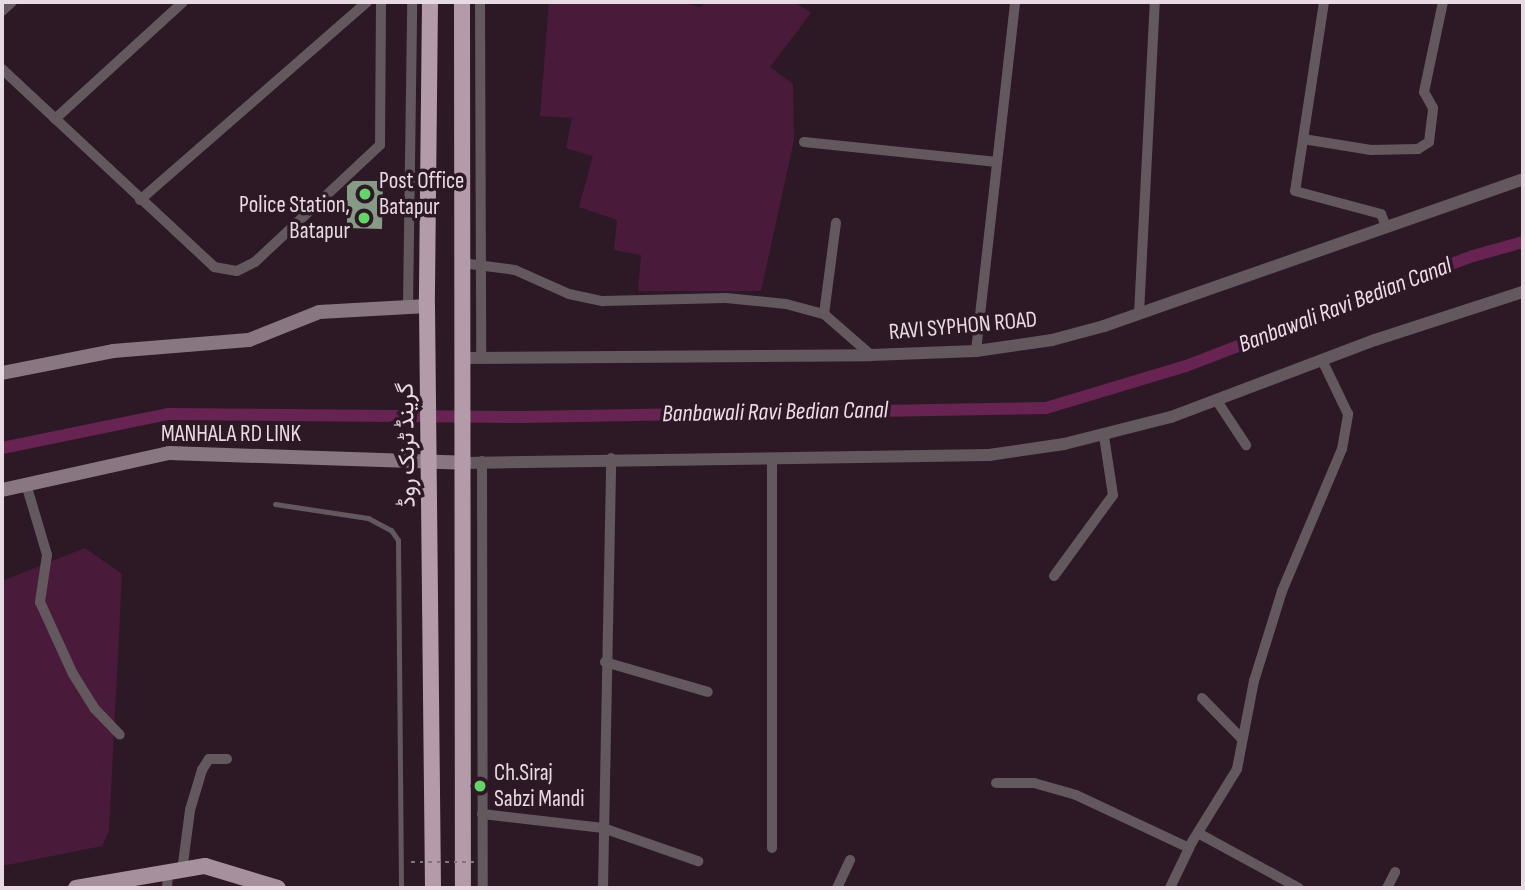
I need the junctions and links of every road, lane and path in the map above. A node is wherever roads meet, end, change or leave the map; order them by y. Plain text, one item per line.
1 (12, 2) edge
2 (183, 2) edge
3 (367, 2) edge
4 (382, 2) edge
5 (412, 2) edge
6 (430, 2) edge
7 (462, 2) edge
8 (480, 2) edge
9 (1015, 2) edge
10 (1155, 2) edge
11 (1324, 2) edge
12 (1443, 2) edge
13 (2, 11) edge
14 (2, 69) edge
15 (55, 119) junction
16 (1303, 139) junction
17 (804, 142) dead end
18 (997, 162) junction
19 (1523, 179) edge
20 (461, 191) junction
21 (430, 193) junction
22 (140, 200) junction
23 (836, 223) dead end
24 (1385, 224) junction
25 (462, 264) junction
26 (481, 264) junction
27 (1523, 292) edge
28 (408, 305) junction
29 (427, 306) junction
30 (824, 314) junction
31 (1139, 314) junction
32 (976, 351) junction
33 (871, 355) junction
34 (481, 358) junction
35 (464, 362) junction
36 (1323, 362) junction
37 (2, 373) edge
38 (1217, 401) junction
39 (1104, 436) junction
40 (1246, 445) dead end
41 (429, 456) junction
42 (611, 458) junction
43 (772, 458) junction
44 (464, 459) junction
45 (482, 461) junction
46 (26, 485) junction
47 (2, 490) edge
48 (275, 504) dead end
49 (1054, 576) dead end
50 (605, 662) junction
51 (708, 692) dead end
52 (1202, 698) dead end
53 (120, 735) dead end
54 (1241, 738) junction
55 (227, 759) dead end
56 (996, 783) dead end
57 (482, 814) junction
58 (603, 828) junction
59 (1198, 833) junction
60 (772, 848) dead end
61 (1189, 848) junction
62 (850, 860) dead end
63 (698, 861) dead end
64 (411, 862) dead end
65 (474, 862) dead end
66 (1395, 872) dead end
67 (172, 878) edge
68 (76, 888) edge
69 (278, 888) edge
70 (401, 888) edge
71 (433, 888) edge
72 (463, 888) edge
73 (483, 888) edge
74 (603, 888) edge
75 (837, 888) edge
76 (1170, 888) edge
77 (1299, 888) edge
78 (1387, 888) edge

1 - 13 street
2 - 15 street
3 - 22 street
4 - 22 street
5 - 28 street
6 - 21 highway, گرینڈ ٹرنک روڈ
7 - 20 highway
8 - 26 street
9 - 18 street
10 - 31 street
11 - 16 street
12 - 16 street
14 - 15 street
15 - 22 street
16 - 24 street
17 - 18 street
18 - 32 street
19 - 24 street, RAVI SYPHON ROAD
20 - 21 highway
20 - 25 highway
21 - 29 highway, گرینڈ ٹرنک روڈ
23 - 30 street
24 - 31 street, RAVI SYPHON ROAD
25 - 26 street
25 - 35 highway
26 - 30 street
26 - 34 street
27 - 36 street
28 - 29 main road
28 - 37 main road
29 - 41 highway, گرینڈ ٹرنک روڈ
30 - 33 street
31 - 32 street, RAVI SYPHON ROAD
32 - 33 street, RAVI SYPHON ROAD
33 - 34 street, RAVI SYPHON ROAD
34 - 35 street, RAVI SYPHON ROAD
35 - 44 highway
36 - 38 street
36 - 54 street
38 - 39 street
38 - 40 street
39 - 43 street
39 - 49 street
41 - 44 main road, MANHALA RD LINK
41 - 46 main road, MANHALA RD LINK
41 - 71 highway, گرینڈ ٹرنک روڈ
42 - 43 street
42 - 45 street
42 - 50 street
43 - 60 street
44 - 45 street
44 - 72 highway
45 - 57 street
46 - 47 main road, MANHALA RD LINK
46 - 53 street
48 - 70 lane
50 - 51 street
50 - 58 street
52 - 54 street
54 - 59 street
55 - 67 street
56 - 61 street
57 - 58 street
57 - 73 street
58 - 63 street
58 - 74 street
59 - 61 street
59 - 77 street
61 - 76 street
62 - 75 street
64 - 65 path, bridge
66 - 78 street
67 - 68 main road
67 - 69 main road

